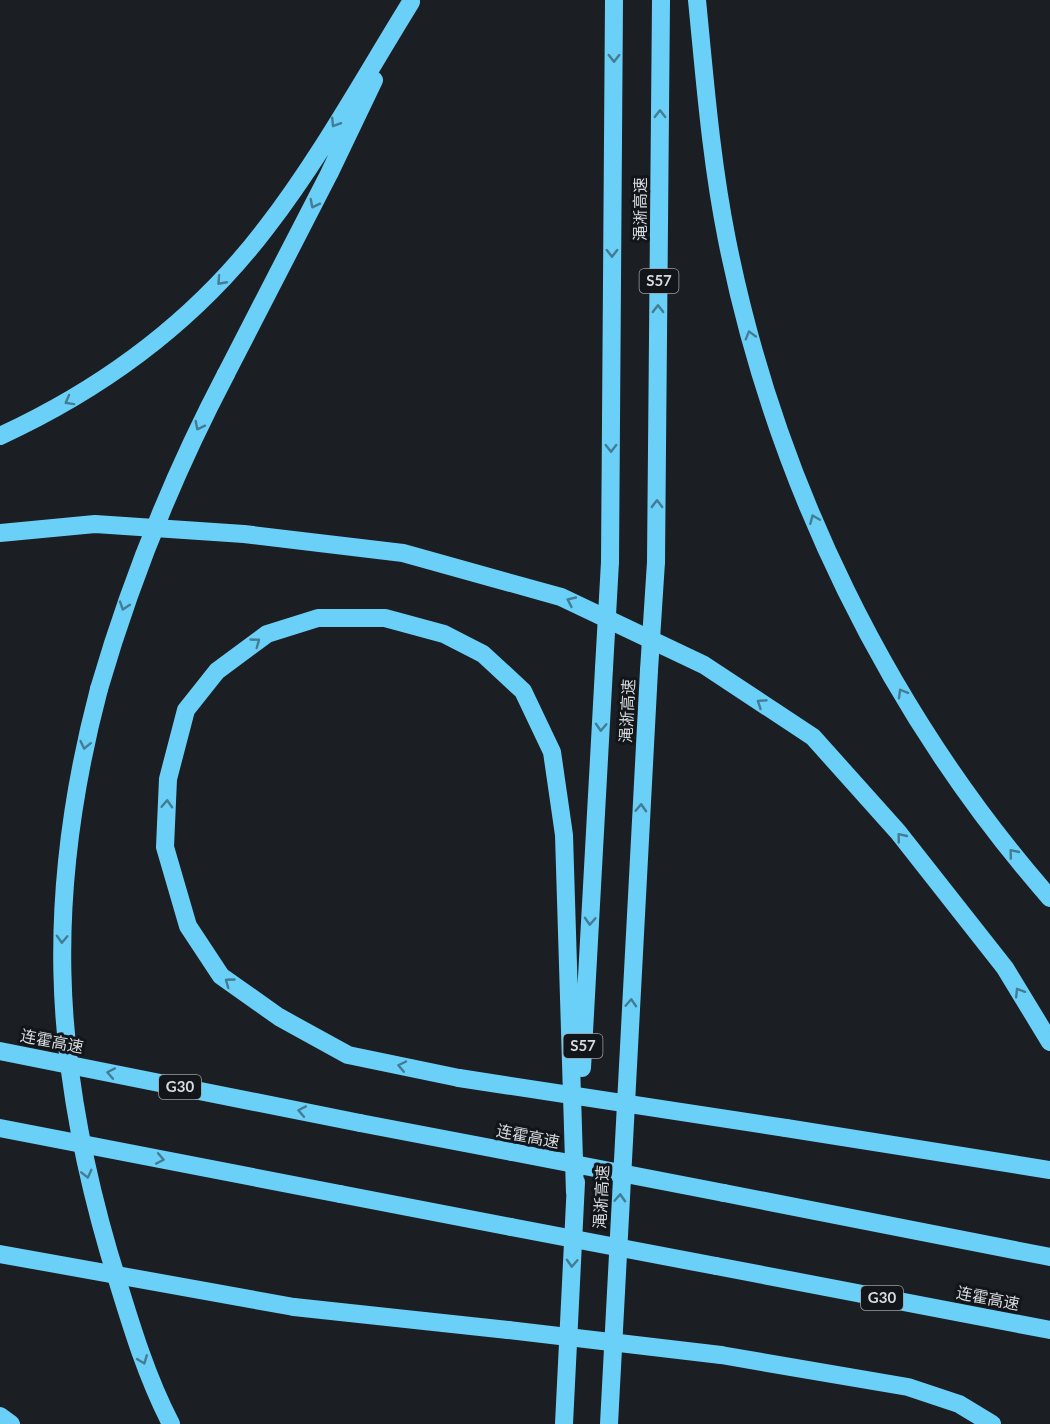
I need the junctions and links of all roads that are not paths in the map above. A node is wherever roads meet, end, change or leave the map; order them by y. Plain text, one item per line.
1 (614, 0) edge
2 (661, 0) edge
3 (697, 0) edge
4 (411, 1) edge
5 (0, 436) edge
6 (0, 533) edge
7 (1050, 898) edge
8 (1050, 1042) edge
9 (0, 1051) edge
10 (0, 1128) edge
11 (1050, 1170) edge
12 (575, 1193) junction
13 (0, 1254) edge
14 (1043, 1255) edge
15 (1050, 1330) edge
16 (610, 1390) junction
17 (0, 1416) edge
18 (10, 1424) edge
19 (171, 1424) edge
20 (564, 1424) edge
21 (609, 1424) edge
22 (614, 1424) edge
23 (992, 1424) edge

1 -> 12 highway, 渑淅高速 / S57, bridge
16 -> 2 highway, 渑淅高速 / S57, bridge
7 -> 3 highway
4 -> 5 highway
4 -> 19 highway, bridge
8 -> 6 highway
14 -> 9 highway, 连霍高速 / G30, bridge
10 -> 15 highway, 连霍高速 / G30, bridge
11 -> 12 highway, bridge
12 -> 20 highway, 渑淅高速 / S57
13 - 23 highway, bridge
16 - 21 highway, 渑淅高速 / S57
16 - 22 highway
17 - 18 highway

